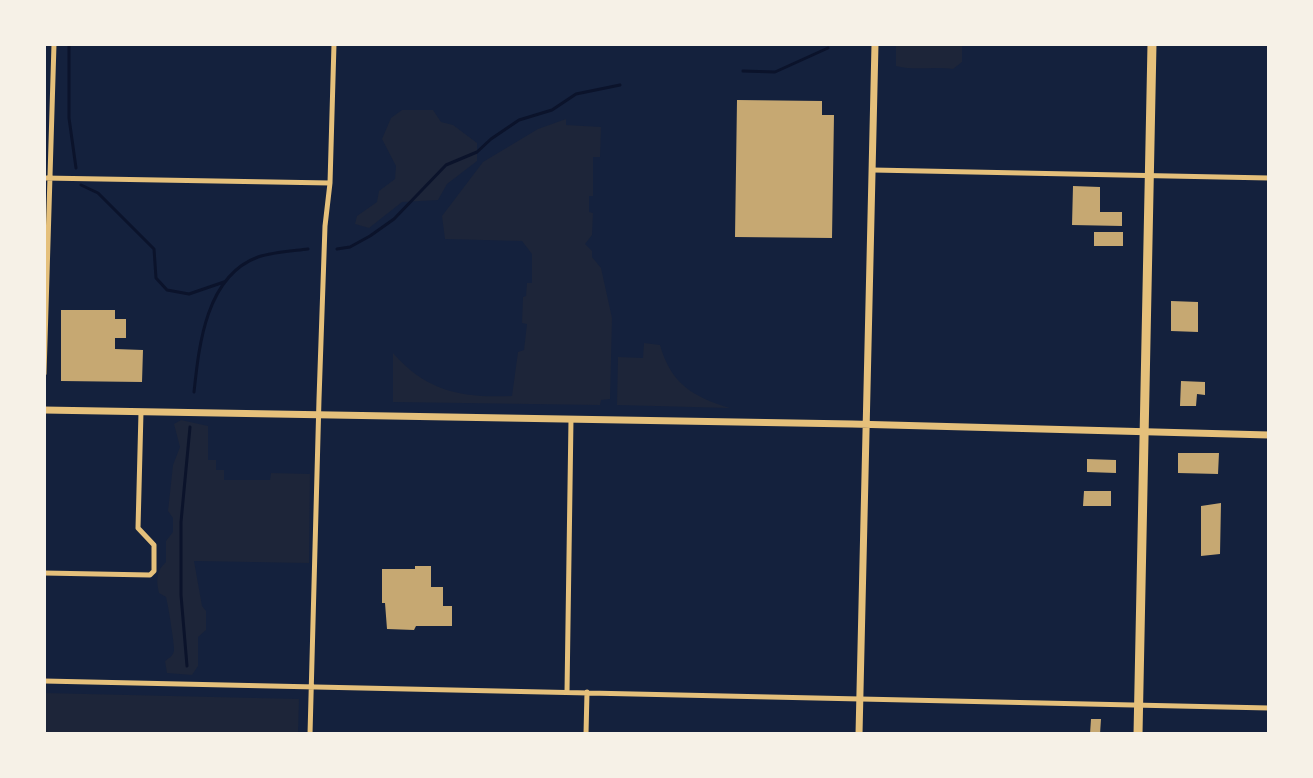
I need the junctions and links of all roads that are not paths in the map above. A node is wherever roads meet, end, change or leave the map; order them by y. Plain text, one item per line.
1 (54, 44) edge
2 (334, 44) edge
3 (875, 44) edge
4 (1152, 44) edge
5 (873, 170) junction
6 (1149, 176) junction
7 (47, 178) edge
8 (1269, 178) edge
9 (330, 183) junction
10 (44, 374) edge
11 (44, 410) edge
12 (141, 412) junction
13 (318, 415) junction
14 (571, 419) junction
15 (867, 425) junction
16 (1145, 433) junction
17 (1269, 435) edge
18 (44, 573) edge
19 (44, 681) edge
20 (311, 687) junction
21 (567, 692) junction
22 (587, 692) junction
23 (860, 697) junction
24 (1139, 703) junction
25 (1269, 708) edge
26 (310, 734) edge
27 (586, 734) edge
28 (859, 734) edge
29 (1138, 734) edge

1 - 7 street
2 - 9 street
3 - 5 street
4 - 6 highway
5 - 6 street
5 - 15 street
6 - 8 street
6 - 16 highway
7 - 9 street
7 - 10 street
9 - 13 street
11 - 12 street
12 - 13 street
12 - 18 street
13 - 14 street
13 - 20 street
14 - 15 street
14 - 21 street
15 - 16 street
15 - 23 street
16 - 17 street
16 - 24 highway
19 - 20 street
20 - 21 street
20 - 26 street
21 - 22 street
22 - 23 street
22 - 27 street
23 - 24 street
23 - 28 street
24 - 25 street
24 - 29 highway

